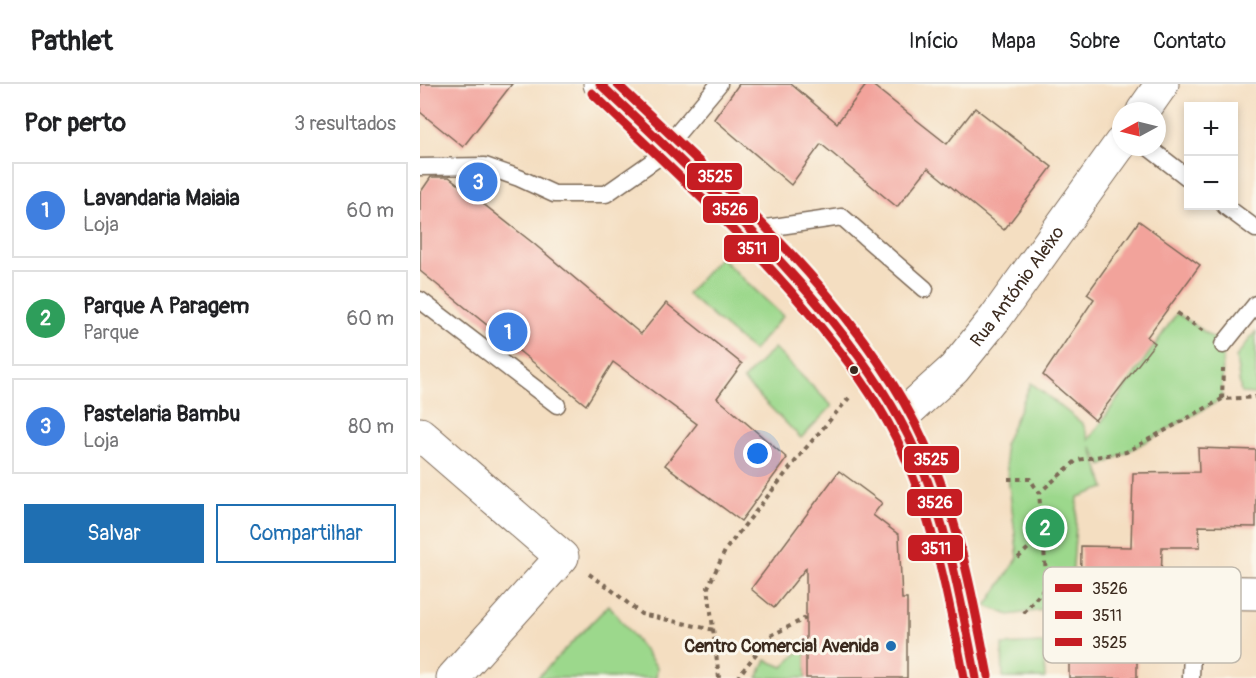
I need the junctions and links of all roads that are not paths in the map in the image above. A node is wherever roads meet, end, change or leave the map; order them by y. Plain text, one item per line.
1 (600, 84) edge
2 (719, 84) edge
3 (1162, 84) edge
4 (1149, 102) edge
5 (666, 147) junction
6 (1112, 155) edge
7 (1160, 156) edge
8 (420, 167) edge
9 (1184, 175) edge
10 (1230, 210) edge
11 (1256, 229) edge
12 (752, 231) junction
13 (925, 289) dead end
14 (420, 300) edge
15 (1256, 304) edge
16 (1223, 345) dead end
17 (557, 405) dead end
18 (900, 418) junction
19 (420, 434) edge
20 (1241, 593) edge
21 (1256, 593) edge
22 (1192, 663) edge
23 (453, 678) edge
24 (976, 678) edge
25 (1191, 678) edge

1 - 5 street
2 - 5 lane
3 - 4 street
5 - 8 lane
5 - 12 street
6 - 18 street, Rua António Aleixo
7 - 9 lane
10 - 11 lane
12 - 13 lane
12 - 18 street
14 - 17 lane
15 - 16 lane
18 - 24 street
19 - 23 street
20 - 21 street
22 - 25 lane

